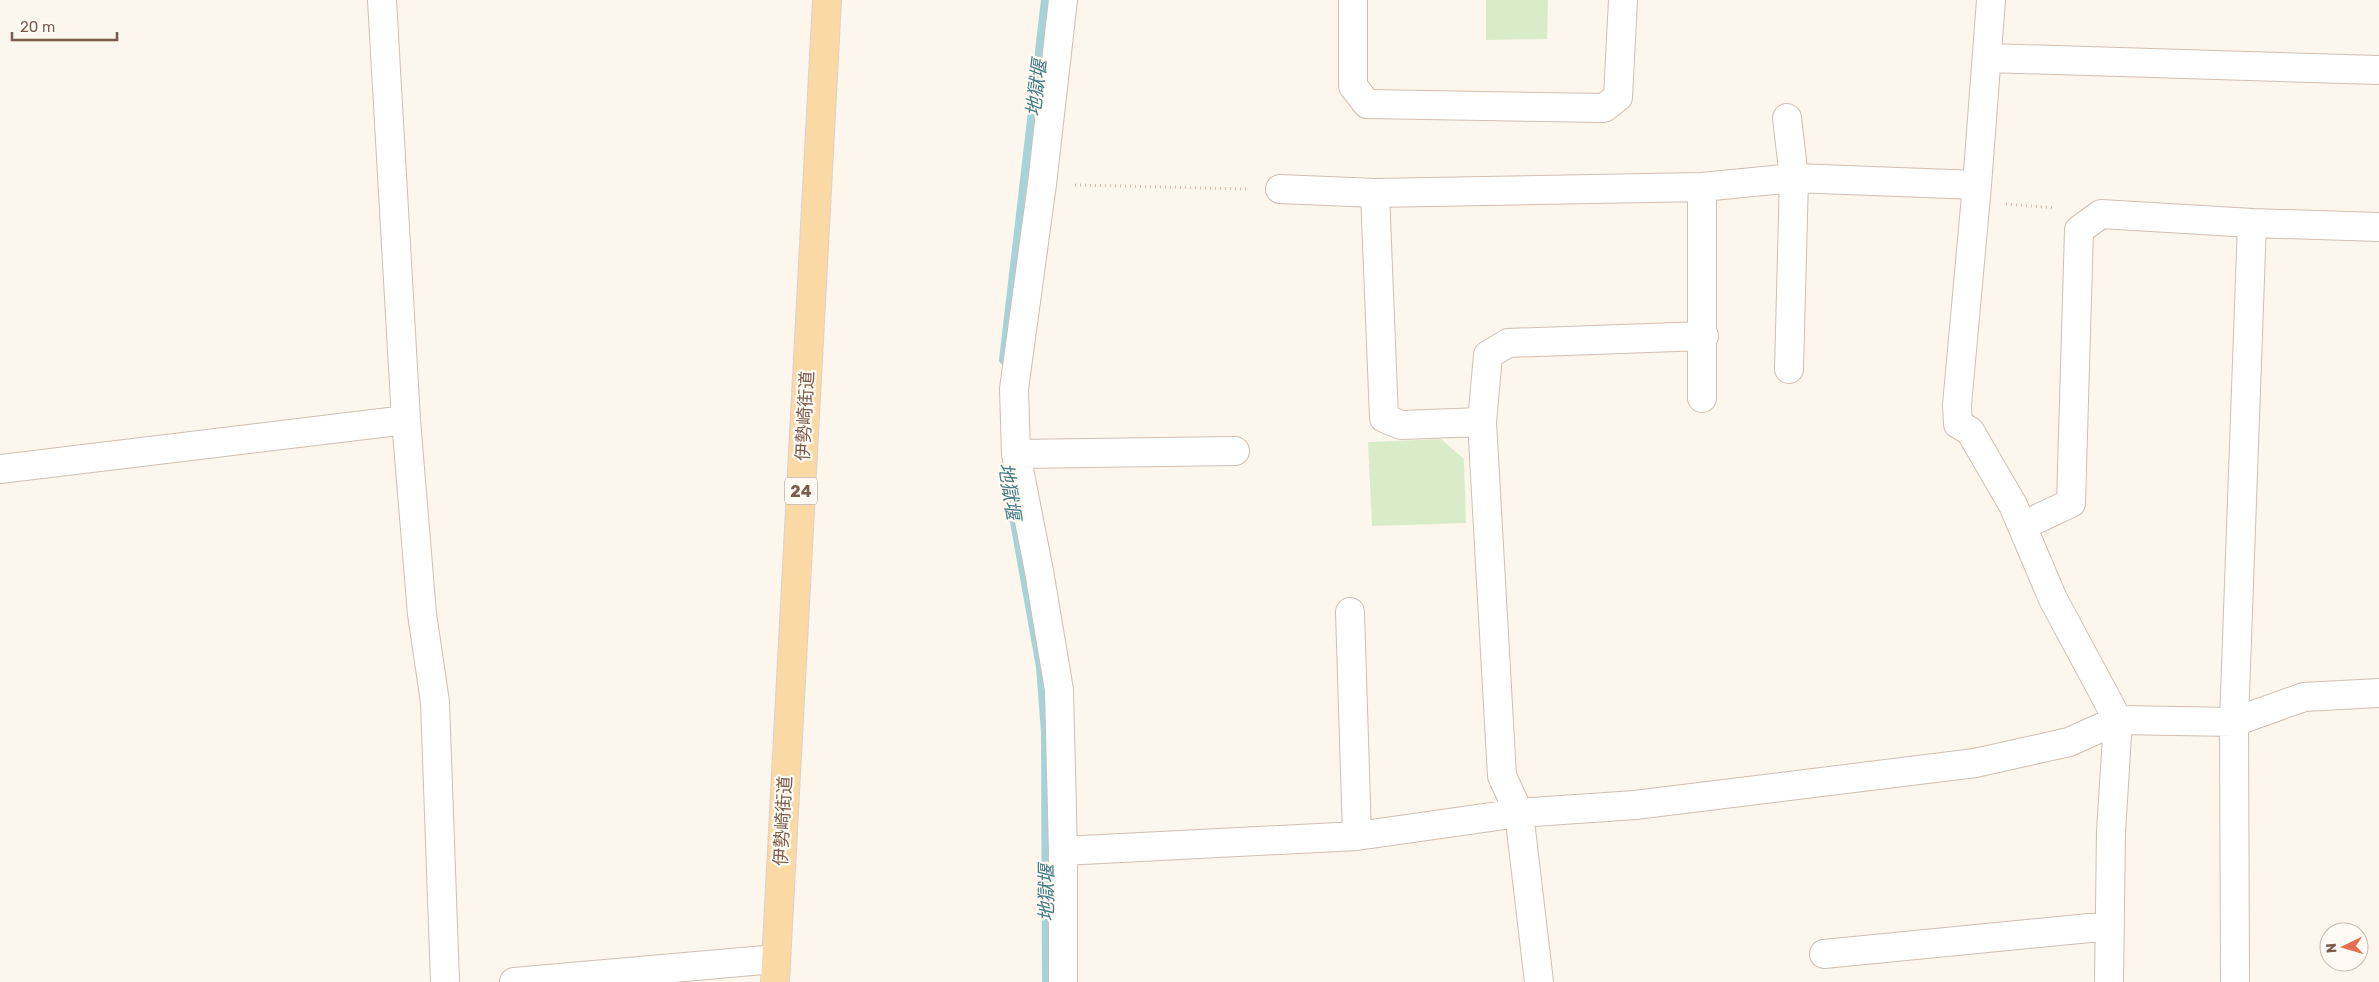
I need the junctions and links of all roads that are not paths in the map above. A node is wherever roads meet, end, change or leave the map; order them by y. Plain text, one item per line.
1 (382, 0) edge
2 (828, 0) edge
3 (1063, 0) edge
4 (1353, 0) edge
5 (1622, 0) edge
6 (1991, 0) edge
7 (1988, 58) junction
8 (2379, 70) edge
9 (1787, 118) dead end
10 (1794, 178) junction
11 (1702, 187) junction
12 (1280, 189) road end
13 (1375, 193) junction
14 (1976, 193) junction
15 (2252, 223) junction
16 (2379, 226) edge
17 (1704, 336) junction
18 (1788, 369) dead end
19 (1702, 398) dead end
20 (406, 420) junction
21 (1482, 422) junction
22 (1235, 451) dead end
23 (1016, 454) junction
24 (0, 469) edge
25 (2022, 526) junction
26 (1350, 612) dead end
27 (2379, 693) edge
28 (2118, 720) junction
29 (2234, 722) junction
30 (1519, 813) junction
31 (1357, 836) junction
32 (1063, 851) junction
33 (2110, 926) junction
34 (1824, 954) dead end
35 (775, 970) edge
36 (445, 982) edge
37 (514, 982) edge
38 (1063, 982) edge
39 (1539, 982) edge
40 (2110, 982) edge
41 (2235, 982) edge

1 - 20 street
2 - 35 main road, 伊勢崎街道 / 24
3 - 23 street
4 - 5 street
6 - 7 street
7 - 8 street
7 - 14 street
9 - 10 street
10 - 11 street
10 - 14 street
10 - 18 street
11 - 13 street
11 - 17 street
12 - 13 street
13 - 21 street
14 - 25 street
15 - 16 street
15 - 25 street
15 - 29 street
17 - 19 street
17 - 21 street
20 - 24 street
20 - 36 street
21 - 30 street
22 - 23 street
23 - 32 street
25 - 28 street
26 - 31 street
27 - 29 street
28 - 29 street
28 - 30 street
28 - 33 street
29 - 41 street
30 - 31 street
30 - 39 street
31 - 32 street
32 - 38 street
33 - 34 street
33 - 40 street
35 - 37 street

